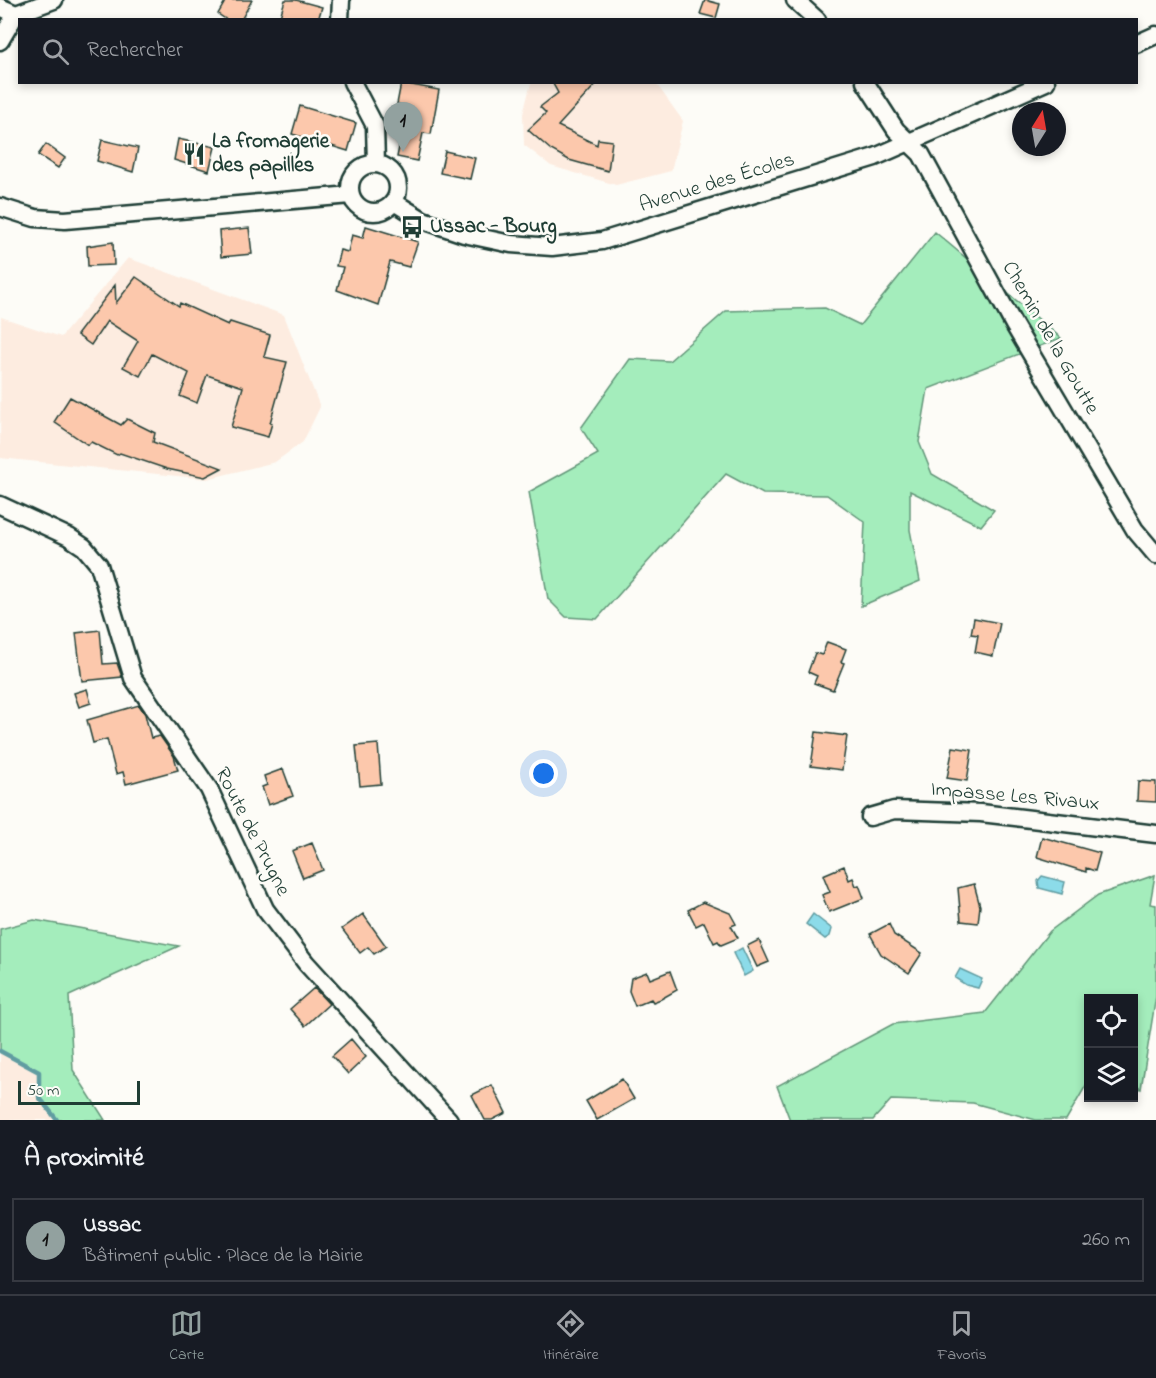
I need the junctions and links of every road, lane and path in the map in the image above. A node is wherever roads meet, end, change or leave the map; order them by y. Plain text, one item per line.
1 (54, 0) edge
2 (341, 0) edge
3 (795, 0) edge
4 (8, 10) edge
5 (340, 18) edge
6 (815, 18) edge
7 (1156, 35) edge
8 (0, 41) edge
9 (1138, 44) edge
10 (353, 84) edge
11 (866, 84) edge
12 (1041, 84) edge
13 (909, 141) junction
14 (376, 164) junction
15 (351, 195) junction
16 (394, 202) junction
17 (0, 207) edge
18 (0, 506) edge
19 (1156, 555) edge
20 (870, 817) dead end
21 (1156, 834) edge
22 (449, 1120) edge

1 - 4 street
2 - 5 street
3 - 6 street
4 - 8 street
7 - 9 street
10 - 14 street
11 - 13 street, Chemin de la Goutte
12 - 13 street, Avenue des Écoles
13 - 16 street, Avenue des Écoles
13 - 19 street, Chemin de la Goutte
14 - 15 street
14 - 16 street
15 - 16 street
15 - 17 street
18 - 22 street, Route de Prugne
20 - 21 street, Impasse Les Rivaux

